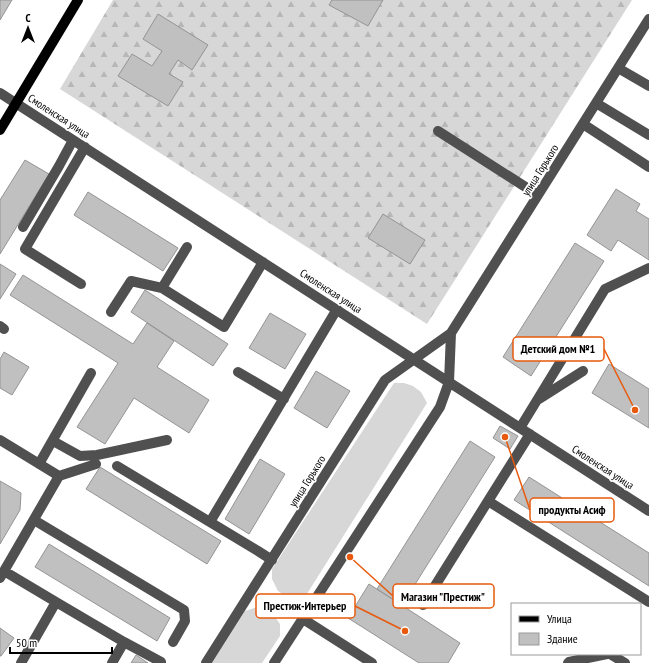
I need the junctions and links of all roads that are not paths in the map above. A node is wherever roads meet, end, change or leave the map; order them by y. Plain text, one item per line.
1 (78, 0) edge
2 (649, 19) edge
3 (618, 68) junction
4 (649, 86) edge
5 (0, 93) edge
6 (16, 103) junction
7 (596, 103) junction
8 (583, 124) junction
9 (0, 130) edge
10 (438, 131) dead end
11 (649, 135) edge
12 (73, 140) junction
13 (85, 147) junction
14 (649, 167) edge
15 (538, 195) junction
16 (23, 227) dead end
17 (187, 247) dead end
18 (263, 262) junction
19 (649, 268) edge
20 (81, 284) dead end
21 (162, 288) junction
22 (338, 309) junction
23 (111, 312) dead end
24 (451, 333) junction
25 (414, 358) junction
26 (583, 371) dead end
27 (238, 372) dead end
28 (91, 373) dead end
29 (449, 382) junction
30 (284, 399) junction
31 (537, 400) junction
32 (520, 428) junction
33 (530, 434) junction
34 (0, 440) edge
35 (167, 440) dead end
36 (53, 441) junction
37 (40, 464) junction
38 (96, 464) dead end
39 (117, 466) dead end
40 (59, 476) junction
41 (488, 501) junction
42 (649, 511) edge
43 (34, 520) junction
44 (210, 522) junction
45 (272, 560) junction
46 (2, 574) edge
47 (56, 602) junction
48 (649, 602) edge
49 (423, 605) dead end
50 (303, 619) junction
51 (124, 642) junction
52 (173, 642) dead end
53 (603, 655) edge
54 (610, 655) edge
55 (161, 662) dead end
56 (21, 663) edge
57 (112, 663) edge
58 (206, 663) edge
59 (274, 663) edge
60 (372, 663) edge
61 (568, 663) edge
62 (625, 663) edge

1 - 6 main road
2 - 3 street, улица Горького
3 - 4 street
3 - 7 street, улица Горького
5 - 6 street, Смоленская улица
6 - 9 main road
6 - 12 street, Смоленская улица
7 - 8 street, улица Горького
7 - 11 street
8 - 14 street
8 - 15 street, улица Горького
10 - 15 street
12 - 13 street, Смоленская улица
12 - 16 street
13 - 18 street, Смоленская улица
13 - 20 street
15 - 24 street, улица Горького
17 - 21 street
18 - 21 street
18 - 22 street, Смоленская улица
19 - 31 street
21 - 23 street
22 - 25 street, Смоленская улица
22 - 30 street
24 - 25 street, улица Горького
24 - 29 street, улица Горького
25 - 29 street, Смоленская улица
25 - 45 street, улица Горького
26 - 31 street
27 - 30 street
28 - 36 street
29 - 32 street, Смоленская улица
29 - 50 street, улица Горького
30 - 44 street
31 - 32 street
32 - 33 street, Смоленская улица
33 - 41 street
33 - 42 street, Смоленская улица
34 - 37 street
35 - 36 street
36 - 37 street
37 - 40 street
38 - 40 street
39 - 44 street
40 - 43 street
41 - 48 street
41 - 49 street
43 - 46 street
43 - 52 street
44 - 45 street
45 - 58 street, улица Горького
46 - 47 street
47 - 51 street
47 - 56 street
50 - 59 street, улица Горького
50 - 60 street
51 - 55 street
51 - 57 street
53 - 61 street
54 - 62 street

